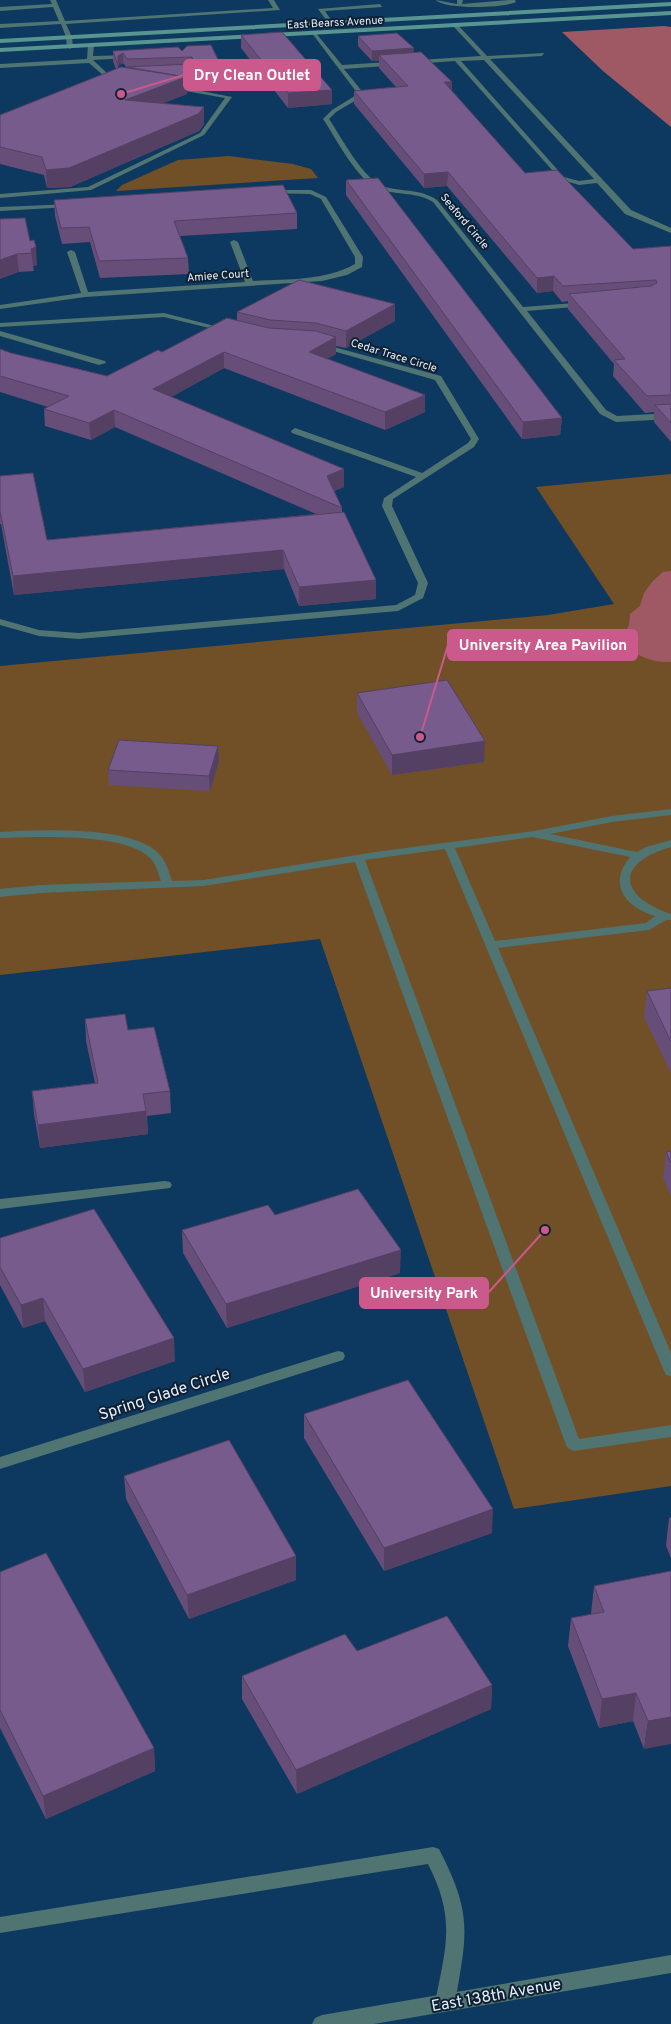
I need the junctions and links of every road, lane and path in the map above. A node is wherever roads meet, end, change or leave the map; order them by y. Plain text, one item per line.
1 (271, 0) edge
2 (439, 0) edge
3 (512, 0) edge
4 (578, 2) dead end
5 (54, 3) edge
6 (459, 3) edge
7 (671, 4) edge
8 (380, 6) dead end
9 (0, 9) edge
10 (585, 9) junction
11 (671, 13) edge
12 (468, 15) junction
13 (593, 17) junction
14 (63, 23) junction
15 (330, 23) junction
16 (455, 25) junction
17 (0, 26) edge
18 (313, 33) junction
19 (69, 37) junction
20 (0, 41) edge
21 (91, 45) junction
22 (70, 47) junction
23 (0, 50) edge
24 (542, 54) dead end
25 (134, 57) edge
26 (486, 58) junction
27 (91, 60) junction
28 (456, 60) junction
29 (339, 64) junction
30 (0, 66) edge
31 (123, 76) junction
32 (131, 81) edge
33 (113, 83) edge
34 (159, 85) edge
35 (598, 181) junction
36 (264, 192) edge
37 (0, 196) edge
38 (78, 204) edge
39 (0, 209) edge
40 (671, 231) edge
41 (234, 242) dead end
42 (72, 252) dead end
43 (250, 284) junction
44 (85, 295) junction
45 (591, 303) edge
46 (0, 307) edge
47 (523, 309) junction
48 (0, 325) edge
49 (0, 333) edge
50 (235, 333) edge
51 (316, 344) edge
52 (102, 363) dead end
53 (671, 416) edge
54 (295, 431) dead end
55 (422, 476) junction
56 (0, 622) edge
57 (671, 812) edge
58 (532, 834) junction
59 (0, 835) edge
60 (671, 844) edge
61 (449, 846) junction
62 (636, 855) junction
63 (358, 858) junction
64 (168, 884) junction
65 (0, 893) edge
66 (667, 916) edge
67 (491, 945) junction
68 (165, 1185) dead end
69 (0, 1204) edge
70 (338, 1356) dead end
71 (671, 1371) edge
72 (671, 1432) edge
73 (0, 1464) edge
74 (0, 1925) edge
75 (671, 1964) edge
76 (445, 2003) junction
77 (322, 2024) edge

1 - 14 street
2 - 6 street
3 - 6 street
4 - 10 main road
5 - 9 street
5 - 14 street
6 - 12 street
7 - 10 main road, East Bearss Avenue
8 - 15 street
10 - 12 main road, East Bearss Avenue
10 - 13 main road
11 - 13 main road, East Bearss Avenue
12 - 15 main road, East Bearss Avenue
13 - 16 main road, East Bearss Avenue
14 - 17 street
14 - 19 street
15 - 19 main road, East Bearss Avenue
16 - 18 main road, East Bearss Avenue
16 - 26 street
18 - 21 main road, East Bearss Avenue
18 - 29 street, Seaford Circle
19 - 20 main road, East Bearss Avenue
19 - 22 street
21 - 22 main road, East Bearss Avenue
21 - 27 street
22 - 23 main road, East Bearss Avenue
24 - 26 street
25 - 27 street
26 - 28 street
26 - 35 street
27 - 30 street
27 - 31 street
28 - 29 street
28 - 35 street
29 - 47 street, Seaford Circle
31 - 32 street
31 - 33 street
34 - 37 street
35 - 40 street
36 - 43 street, Amiee Court
38 - 39 street
41 - 43 street
42 - 44 street
43 - 44 street, Amiee Court
44 - 46 street, Amiee Court
45 - 47 street
47 - 53 street, Seaford Circle
48 - 50 street
49 - 52 street
51 - 55 street, Cedar Trace Circle
54 - 55 street
55 - 56 street, Cedar Trace Circle
57 - 58 street
58 - 61 street
58 - 62 street
59 - 64 street
60 - 62 street
61 - 63 street
61 - 67 street
62 - 66 street
63 - 64 street
63 - 72 street
64 - 65 street
66 - 67 street
67 - 71 street
68 - 69 street
70 - 73 street, Spring Glade Circle
74 - 76 street
75 - 76 street, East 138th Avenue
76 - 77 street, East 138th Avenue

